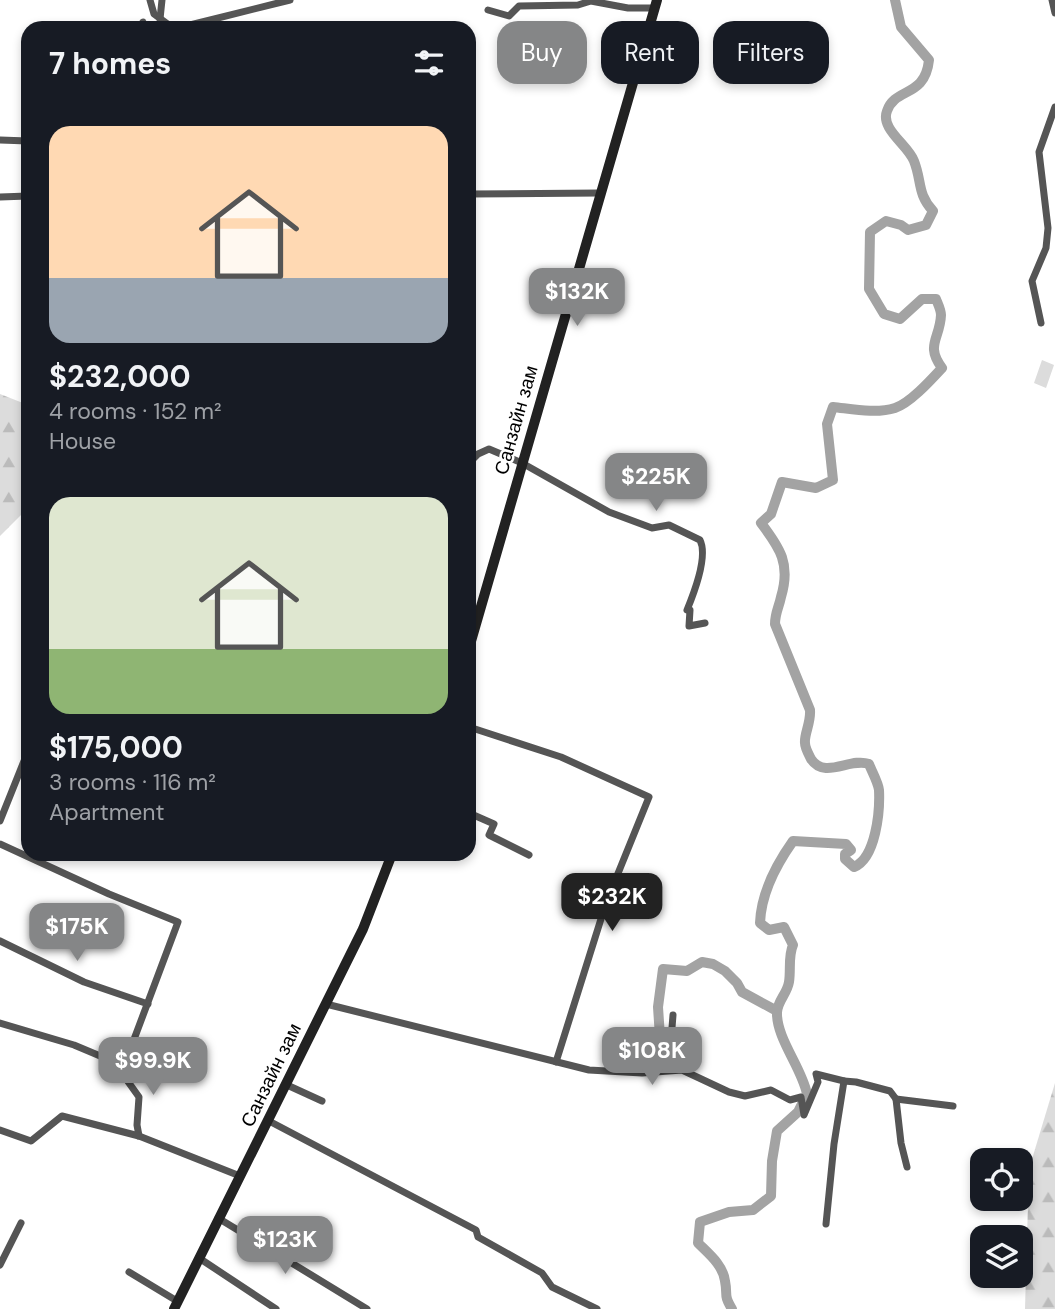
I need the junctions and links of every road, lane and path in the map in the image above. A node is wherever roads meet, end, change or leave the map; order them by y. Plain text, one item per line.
1 (150, 0) edge
2 (162, 0) edge
3 (290, 0) edge
4 (1052, 0) edge
5 (656, 4) edge
6 (488, 10) dead end
7 (1055, 13) edge
8 (160, 19) junction
9 (163, 21) edge
10 (206, 21) edge
11 (1055, 107) edge
12 (0, 140) edge
13 (21, 141) edge
14 (600, 193) junction
15 (476, 194) edge
16 (21, 196) edge
17 (0, 197) edge
18 (1041, 323) dead end
19 (476, 456) edge
20 (522, 463) junction
21 (476, 621) edge
22 (705, 624) dead end
23 (476, 729) edge
24 (21, 768) edge
25 (476, 816) edge
26 (0, 821) edge
27 (0, 844) edge
28 (21, 854) edge
29 (528, 855) dead end
30 (37, 861) edge
31 (389, 861) edge
32 (0, 941) edge
33 (148, 1003) junction
34 (326, 1004) junction
35 (673, 1015) dead end
36 (0, 1023) edge
37 (556, 1062) junction
38 (666, 1064) junction
39 (124, 1066) junction
40 (642, 1073) junction
41 (698, 1076) junction
42 (844, 1081) junction
43 (287, 1085) junction
44 (896, 1099) junction
45 (322, 1101) dead end
46 (953, 1106) dead end
47 (269, 1121) junction
48 (0, 1130) edge
49 (139, 1136) junction
50 (907, 1167) dead end
51 (240, 1176) junction
52 (218, 1218) junction
53 (21, 1223) dead end
54 (826, 1224) dead end
55 (199, 1258) junction
56 (0, 1265) edge
57 (129, 1272) dead end
58 (176, 1305) edge
59 (276, 1309) edge
60 (367, 1309) edge
61 (597, 1309) edge

1 - 8 street
2 - 8 street
3 - 10 street
4 - 7 street
5 - 6 street
5 - 14 main road, Санзайн зам
8 - 9 street
11 - 18 street
12 - 13 street
14 - 15 street
14 - 20 main road, Санзайн зам
16 - 17 street
19 - 20 street
20 - 21 main road, Санзайн зам
20 - 22 street
23 - 37 street
24 - 26 street
25 - 29 street
27 - 28 street
30 - 33 street
31 - 34 main road, Санзайн зам
32 - 33 street
33 - 39 street
34 - 37 street
34 - 43 main road, Санзайн зам
35 - 38 street
36 - 39 street
37 - 40 street
38 - 40 street
38 - 41 street
39 - 49 street
40 - 41 street
41 - 42 street
42 - 44 street
42 - 54 street
43 - 45 street
43 - 47 main road, Санзайн зам
44 - 46 street
44 - 50 street
47 - 51 main road, Санзайн зам
47 - 61 street
48 - 49 street
49 - 51 street
51 - 52 main road, Санзайн зам
52 - 55 main road, Санзайн зам
52 - 60 street
53 - 56 street
55 - 58 main road, Санзайн зам
55 - 59 street
57 - 58 street

